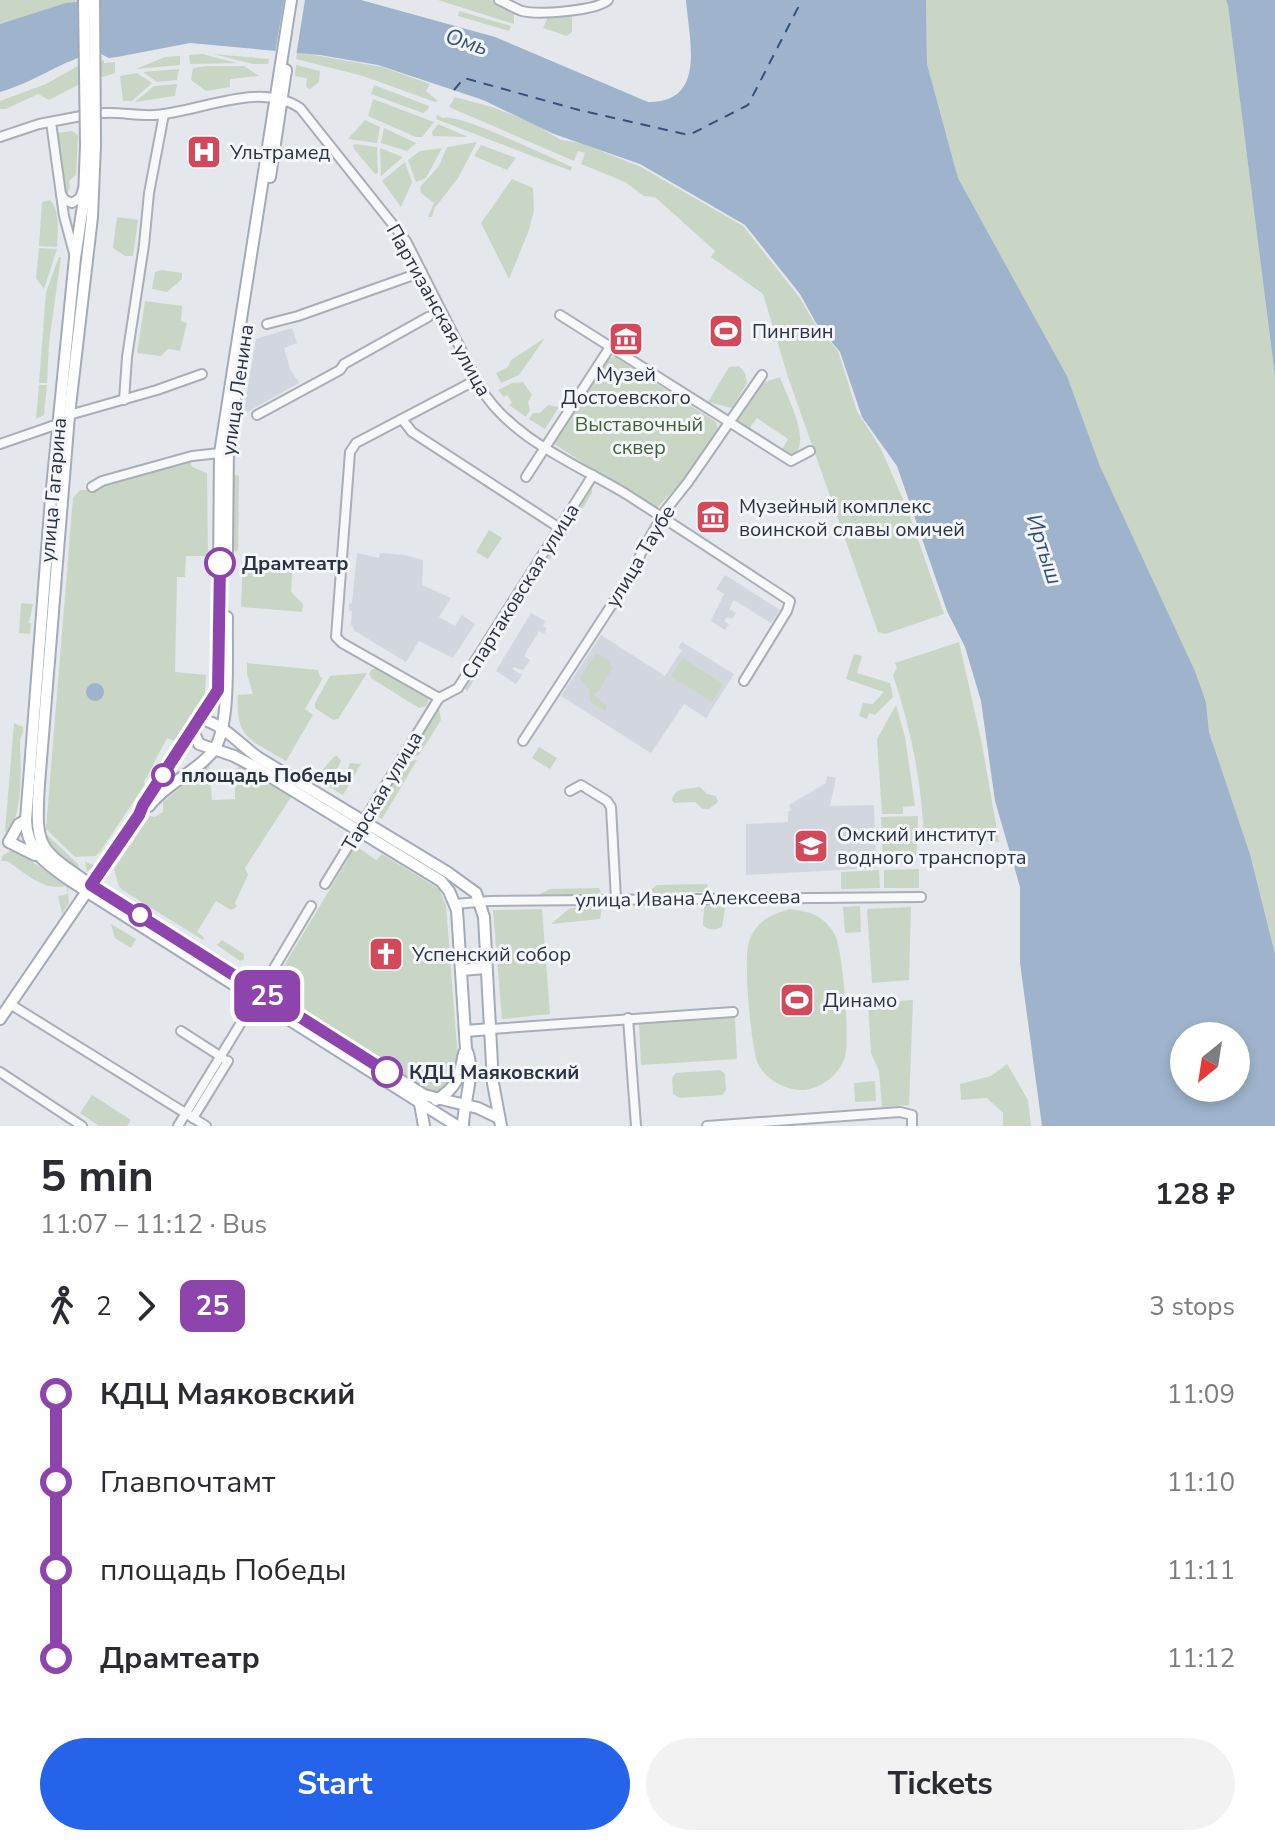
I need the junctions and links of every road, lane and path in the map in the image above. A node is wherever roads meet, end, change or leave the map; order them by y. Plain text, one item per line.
1 (84, 0) edge
2 (94, 0) edge
3 (294, 0) edge
4 (499, 0) edge
5 (608, 0) edge
6 (273, 99) junction
7 (104, 113) dead end
8 (164, 114) junction
9 (81, 116) dead end
10 (51, 122) junction
11 (0, 137) edge
12 (90, 145) junction
13 (86, 176) junction
14 (58, 186) junction
15 (75, 258) junction
16 (422, 272) junction
17 (560, 315) dead end
18 (428, 317) dead end
19 (267, 324) dead end
20 (610, 347) junction
21 (202, 374) dead end
22 (762, 375) dead end
23 (476, 380) junction
24 (124, 400) junction
25 (69, 415) junction
26 (257, 415) dead end
27 (402, 419) junction
28 (730, 422) junction
29 (58, 424) junction
30 (0, 444) edge
31 (546, 446) junction
32 (810, 451) dead end
33 (220, 453) junction
34 (593, 475) junction
35 (526, 477) dead end
36 (92, 487) dead end
37 (662, 517) junction
38 (561, 529) junction
39 (744, 681) dead end
40 (439, 698) junction
41 (40, 712) junction
42 (201, 719) junction
43 (221, 728) junction
44 (194, 733) junction
45 (523, 741) dead end
46 (215, 748) junction
47 (299, 788) junction
48 (570, 791) dead end
49 (139, 815) junction
50 (26, 820) junction
51 (361, 826) junction
52 (32, 833) junction
53 (4, 844) edge
54 (37, 856) junction
55 (325, 884) dead end
56 (89, 888) junction
57 (921, 897) dead end
58 (616, 899) junction
59 (480, 902) junction
60 (455, 904) junction
61 (311, 906) dead end
62 (486, 968) junction
63 (461, 970) junction
64 (255, 1000) junction
65 (10, 1004) junction
66 (733, 1012) dead end
67 (628, 1018) junction
68 (0, 1019) edge
69 (491, 1029) junction
70 (181, 1031) dead end
71 (465, 1031) junction
72 (466, 1049) junction
73 (226, 1060) junction
74 (0, 1072) edge
75 (436, 1100) junction
76 (420, 1104) junction
77 (466, 1106) junction
78 (189, 1115) junction
79 (500, 1123) edge
80 (82, 1126) edge
81 (178, 1126) edge
82 (206, 1126) edge
83 (424, 1126) edge
84 (455, 1126) edge
85 (636, 1126) edge
86 (707, 1126) edge
87 (912, 1126) edge

1 - 12 main road, bridge
2 - 12 main road, bridge
3 - 6 main road, улица Ленина
4 - 5 street
6 - 8 street
6 - 16 street, Партизанская улица
6 - 33 main road, улица Ленина
6 - 43 main road, улица Ленина
7 - 8 street
8 - 24 street
9 - 10 street
10 - 11 street
10 - 14 street
12 - 13 main road, улица Гагарина
12 - 25 main road, улица Гагарина
13 - 14 street
13 - 15 main road, улица Гагарина
14 - 15 street
15 - 29 main road, улица Гагарина
16 - 19 street
16 - 23 street, Партизанская улица
17 - 20 street
18 - 26 street
20 - 28 street
20 - 31 street
21 - 24 street
22 - 28 street, улица Таубе
23 - 27 street
23 - 31 street, Партизанская улица
24 - 25 street
25 - 41 main road, улица Гагарина
27 - 38 street
27 - 40 street
28 - 32 street
28 - 37 street, улица Таубе
29 - 30 street
29 - 41 main road, улица Гагарина
31 - 34 street, Партизанская улица
31 - 35 street
33 - 36 street
33 - 42 main road, улица Ленина
34 - 37 street, Партизанская улица
34 - 38 street, Спартаковская улица
37 - 39 street, Партизанская улица
37 - 45 street, улица Таубе
38 - 40 street, Спартаковская улица
40 - 51 street, Тарская улица
41 - 50 main road, улица Гагарина
41 - 52 main road, улица Гагарина
42 - 43 main road
42 - 44 main road
43 - 46 main road
43 - 47 main road
44 - 46 main road
44 - 49 main road
46 - 47 main road
46 - 49 main road
47 - 51 main road
48 - 58 street
49 - 56 main road
50 - 52 main road, улица Гагарина
50 - 53 main road
51 - 55 street, Тарская улица
51 - 59 main road
51 - 60 main road
52 - 54 main road
52 - 56 main road
53 - 54 main road
54 - 56 main road
56 - 64 main road
56 - 65 main road
57 - 58 street, улица Ивана Алексеева
58 - 59 street, улица Ивана Алексеева
59 - 60 street, улица Ивана Алексеева
59 - 62 main road
60 - 63 main road
61 - 64 street
62 - 63 main road
62 - 69 main road
63 - 71 main road
64 - 73 street
64 - 75 main road
64 - 76 main road
65 - 68 main road
65 - 78 street
66 - 67 street
67 - 69 street
67 - 85 street
69 - 71 main road
69 - 79 main road
70 - 73 street
71 - 72 main road
72 - 75 main road
72 - 77 main road
73 - 78 street
74 - 80 street
75 - 77 main road
76 - 83 main road
76 - 84 main road
77 - 79 main road
77 - 84 main road
78 - 81 street
78 - 82 street
86 - 87 street

